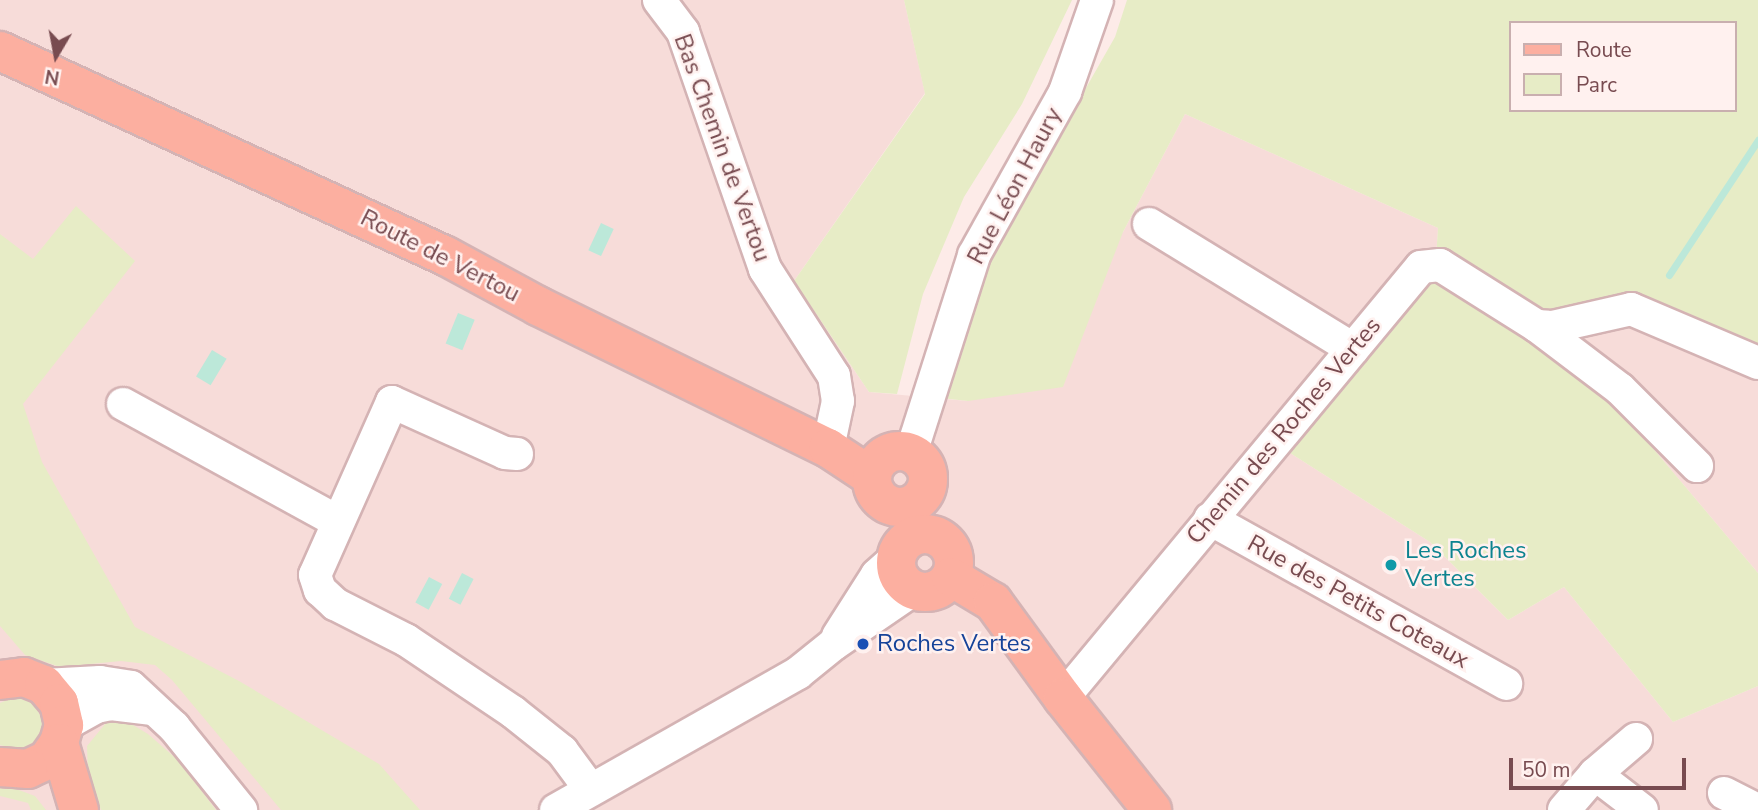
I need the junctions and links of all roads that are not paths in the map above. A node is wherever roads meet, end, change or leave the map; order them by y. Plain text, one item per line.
1 (659, 0) edge
2 (1097, 0) edge
3 (0, 51) edge
4 (1149, 224) dead end
5 (1537, 326) junction
6 (1353, 349) junction
7 (1758, 363) edge
8 (123, 404) dead end
9 (828, 448) junction
10 (911, 453) junction
11 (517, 454) dead end
12 (1697, 466) dead end
13 (879, 490) junction
14 (925, 493) junction
15 (1210, 519) junction
16 (337, 522) junction
17 (910, 558) junction
18 (16, 674) edge
19 (1506, 684) dead end
20 (1063, 698) junction
21 (157, 710) junction
22 (62, 734) junction
23 (1636, 739) dead end
24 (14, 768) edge
25 (1595, 774) junction
26 (590, 789) junction
27 (1724, 793) dead end
28 (62, 810) edge
29 (79, 810) edge
30 (241, 810) edge
31 (556, 810) edge
32 (1152, 810) edge
33 (1564, 810) edge
34 (1642, 810) edge
35 (1758, 810) edge

1 - 9 street, Bas Chemin de Vertou
2 - 10 street, Rue Léon Haury
3 - 9 main road, Route de Vertou
4 - 6 street
5 - 6 street, Chemin des Roches Vertes
5 - 7 street
5 - 12 street, Chemin des Roches Vertes
6 - 15 street, Chemin des Roches Vertes
8 - 16 street
9 - 13 main road, Route de Vertou
10 - 13 main road
10 - 14 main road
11 - 16 street
13 - 14 main road
13 - 17 main road
14 - 17 main road
15 - 19 street, Rue des Petits Coteaux
15 - 20 street, Chemin des Roches Vertes
16 - 26 street
17 - 20 main road
17 - 26 street
18 - 21 street
18 - 22 main road
20 - 32 main road
21 - 22 street
21 - 30 street
22 - 24 main road
22 - 29 main road
23 - 25 street
24 - 28 main road
25 - 33 street
25 - 34 street
26 - 31 street
27 - 35 street

